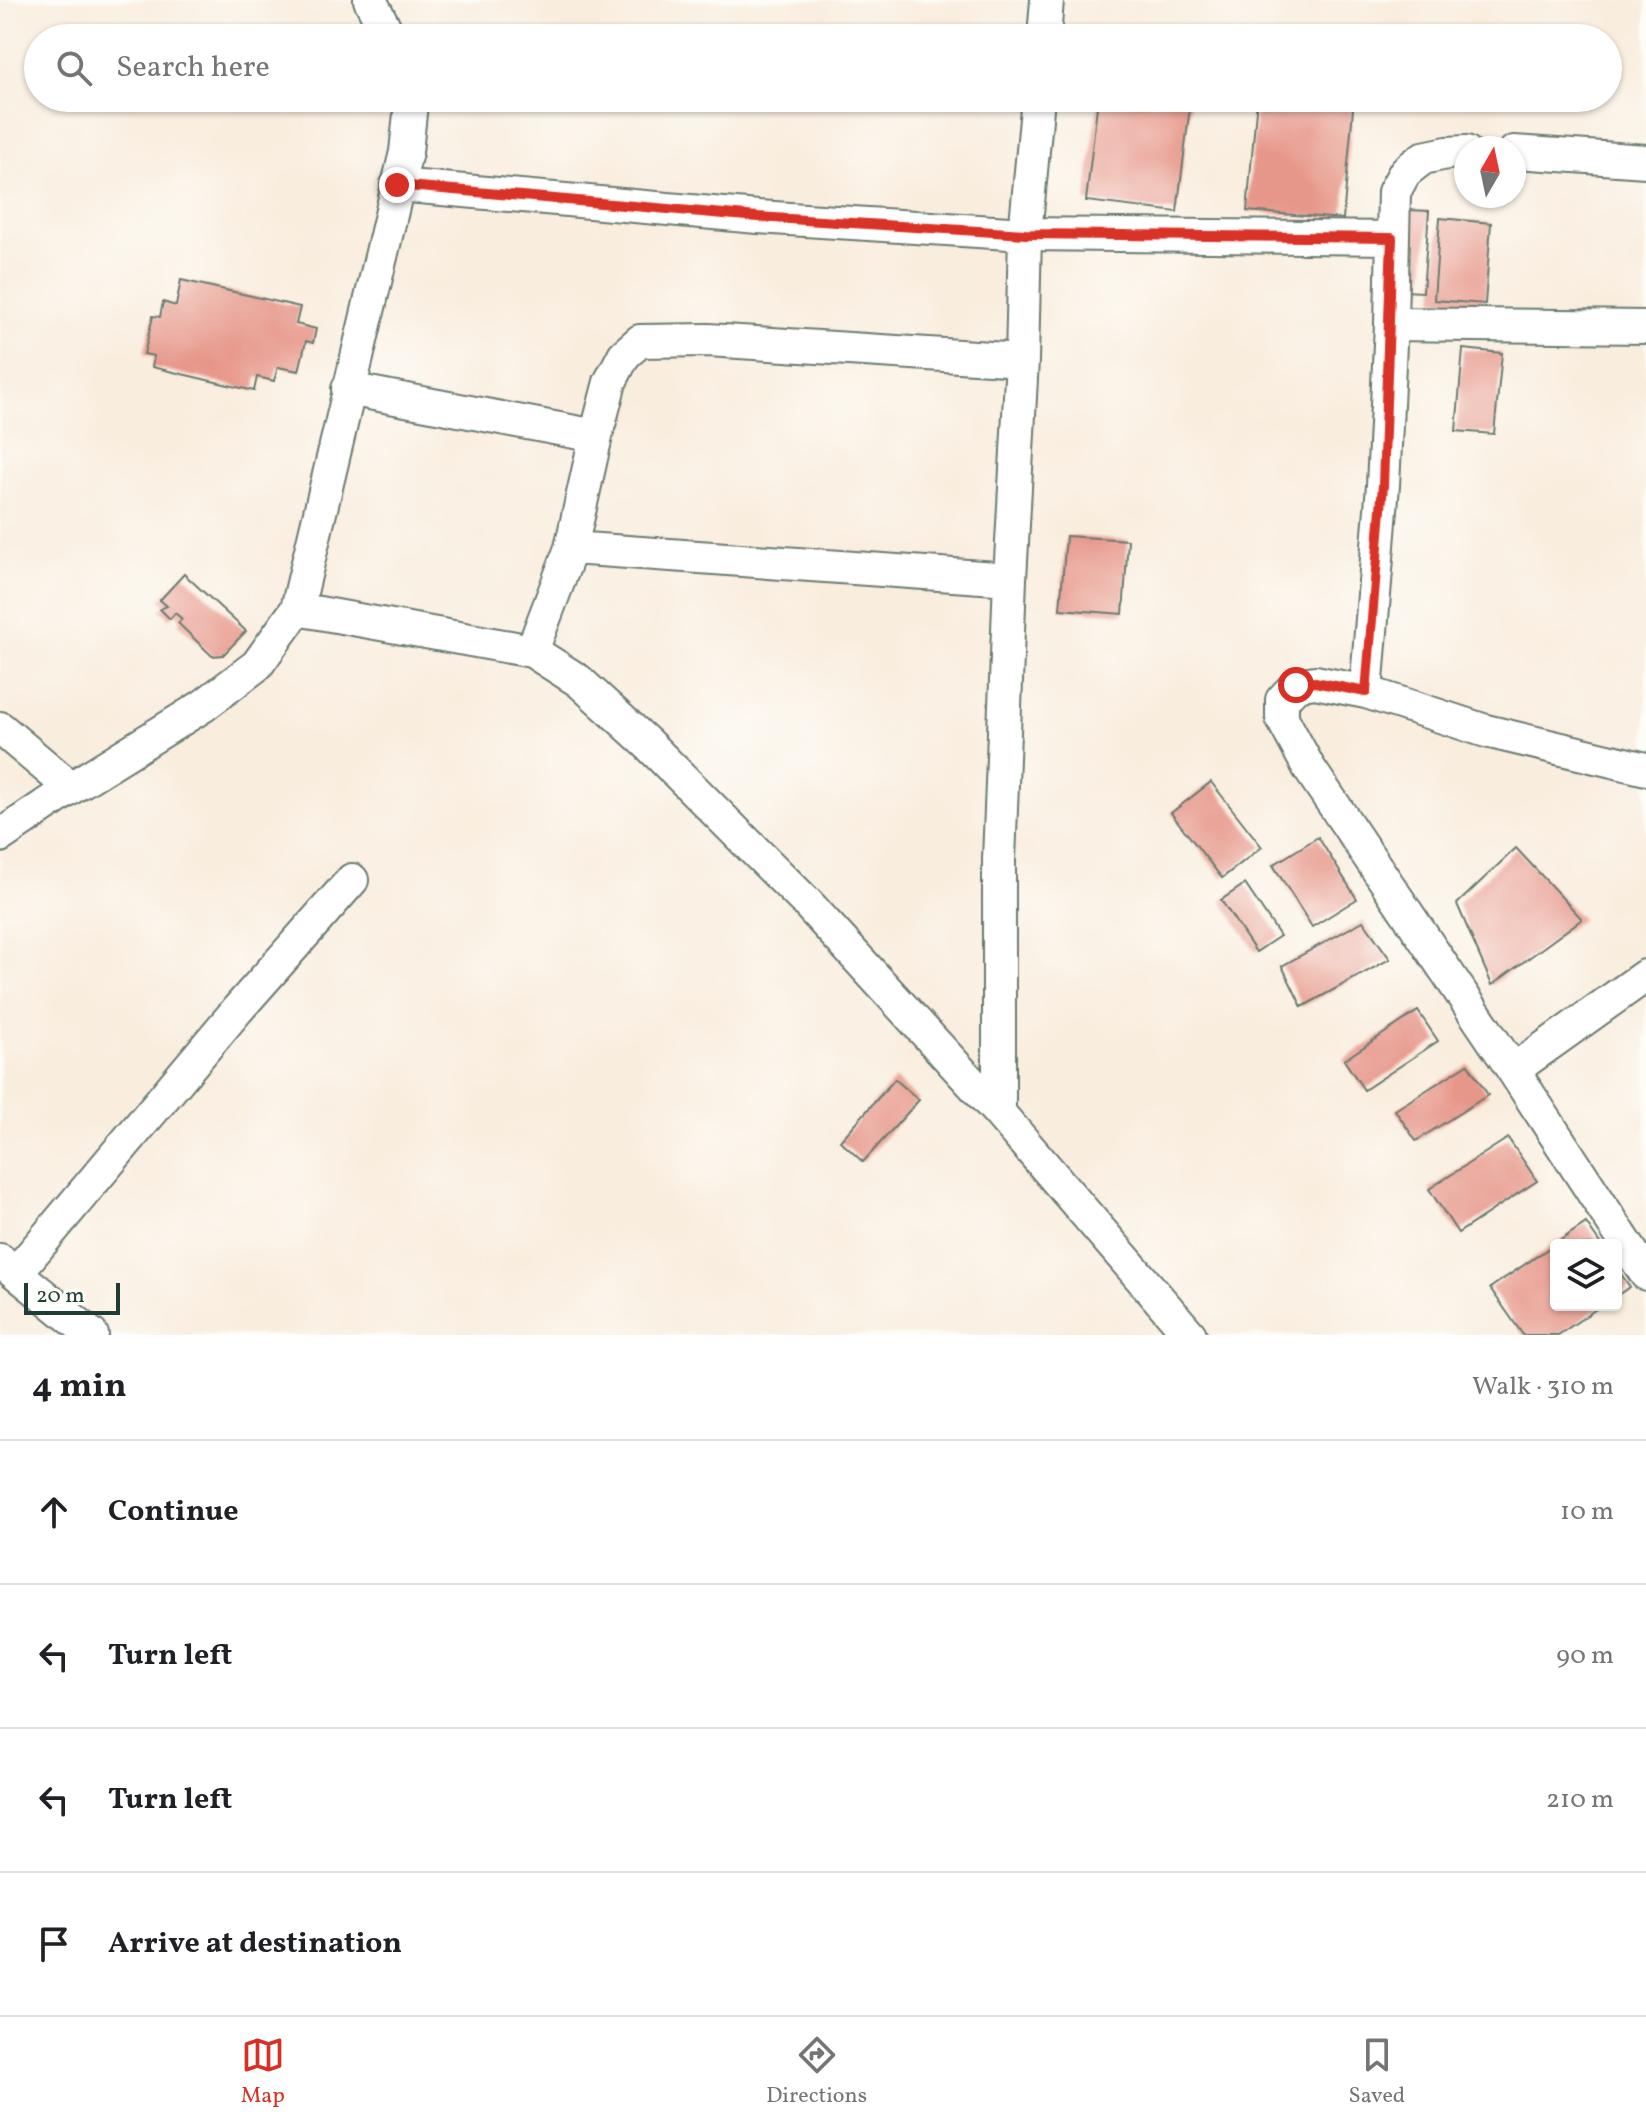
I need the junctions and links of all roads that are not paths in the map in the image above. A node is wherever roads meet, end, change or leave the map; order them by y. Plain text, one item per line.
1 (370, 0) edge
2 (1047, 0) edge
3 (383, 24) edge
4 (1045, 24) edge
5 (410, 112) edge
6 (1037, 112) edge
7 (1454, 153) edge
8 (1526, 153) edge
9 (1646, 161) edge
10 (397, 185) junction
11 (1025, 234) junction
12 (1392, 238) junction
13 (1391, 324) junction
14 (1646, 327) edge
15 (1022, 360) junction
16 (348, 389) junction
17 (596, 436) junction
18 (571, 548) junction
19 (1010, 579) junction
20 (297, 609) junction
21 (532, 651) junction
22 (1366, 692) junction
23 (0, 728) edge
24 (1640, 774) edge
25 (71, 788) junction
26 (0, 836) edge
27 (352, 880) dead end
28 (1645, 976) edge
29 (1513, 1070) junction
30 (999, 1113) junction
31 (8, 1266) edge
32 (1646, 1274) edge
33 (92, 1335) edge
34 (1190, 1335) edge

1 - 3 street
2 - 4 street
5 - 10 street
6 - 11 street
7 - 12 street
8 - 9 street
10 - 11 street
10 - 16 street
11 - 12 street
11 - 15 street
12 - 13 street
13 - 14 street
13 - 22 street
15 - 17 street
15 - 19 street
16 - 17 street
16 - 20 street
17 - 18 street
18 - 19 street
18 - 21 street
19 - 30 street
20 - 21 street
20 - 25 street
21 - 30 street
22 - 24 street
22 - 29 street
23 - 25 street
25 - 26 street
27 - 31 street
28 - 29 street
29 - 32 street
30 - 34 street
31 - 33 street

